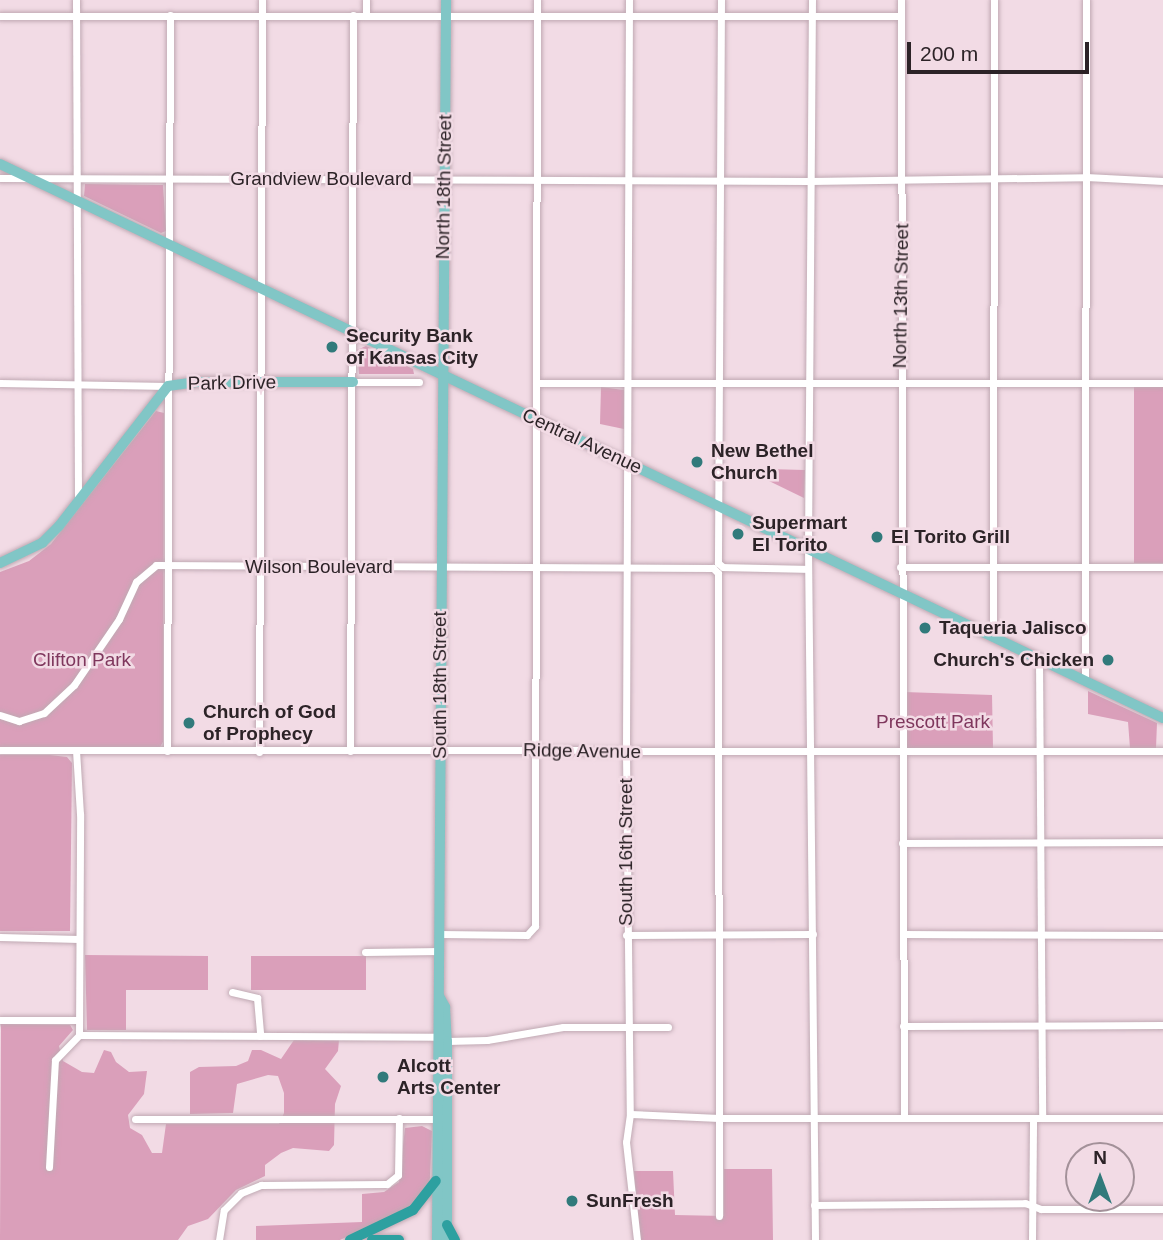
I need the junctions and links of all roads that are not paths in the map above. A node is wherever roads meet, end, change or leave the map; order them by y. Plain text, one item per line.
1 (76, 0) edge
2 (262, 0) edge
3 (366, 0) edge
4 (446, 0) edge
5 (537, 0) edge
6 (629, 0) edge
7 (721, 0) edge
8 (812, 0) edge
9 (901, 0) edge
10 (994, 0) edge
11 (1086, 0) edge
12 (262, 14) junction
13 (537, 14) junction
14 (170, 15) junction
15 (353, 15) junction
16 (366, 15) junction
17 (446, 15) junction
18 (629, 15) junction
19 (721, 15) junction
20 (0, 16) edge
21 (76, 16) junction
22 (812, 16) junction
23 (901, 16) junction
24 (0, 164) edge
25 (27, 177) junction
26 (995, 177) junction
27 (1086, 177) junction
28 (0, 178) edge
29 (79, 178) junction
30 (169, 179) junction
31 (353, 179) junction
32 (537, 179) junction
33 (902, 179) junction
34 (261, 180) junction
35 (444, 180) junction
36 (628, 180) junction
37 (721, 181) junction
38 (810, 181) junction
39 (1163, 181) edge
40 (78, 200) junction
41 (169, 244) junction
42 (261, 288) junction
43 (352, 332) junction
44 (441, 374) junction
45 (260, 382) junction
46 (353, 382) junction
47 (419, 382) dead end
48 (0, 383) edge
49 (77, 383) junction
50 (536, 383) junction
51 (628, 383) junction
52 (993, 383) junction
53 (1085, 383) junction
54 (1163, 383) edge
55 (719, 384) junction
56 (810, 384) junction
57 (900, 384) junction
58 (168, 386) junction
59 (535, 419) junction
60 (627, 463) junction
61 (78, 501) junction
62 (719, 506) junction
63 (808, 548) junction
64 (0, 563) edge
65 (168, 565) junction
66 (260, 567) junction
67 (351, 567) junction
68 (441, 567) junction
69 (900, 567) junction
70 (993, 567) junction
71 (1086, 567) junction
72 (1163, 567) edge
73 (535, 568) junction
74 (626, 568) junction
75 (718, 568) junction
76 (808, 569) junction
77 (900, 592) junction
78 (993, 635) junction
79 (1038, 659) junction
80 (1086, 681) junction
81 (0, 715) edge
82 (1163, 718) edge
83 (0, 750) edge
84 (440, 750) junction
85 (534, 750) junction
86 (76, 751) junction
87 (167, 751) junction
88 (350, 751) junction
89 (718, 751) junction
90 (1163, 751) edge
91 (260, 752) junction
92 (626, 752) junction
93 (810, 752) junction
94 (1039, 752) junction
95 (901, 753) junction
96 (1163, 842) edge
97 (902, 843) junction
98 (1041, 843) junction
99 (440, 934) junction
100 (813, 934) junction
101 (903, 934) junction
102 (626, 935) junction
103 (1041, 935) junction
104 (1163, 935) edge
105 (718, 936) junction
106 (0, 937) edge
107 (79, 939) junction
108 (440, 951) junction
109 (365, 952) dead end
110 (232, 992) dead end
111 (439, 996) junction
112 (0, 1020) edge
113 (79, 1020) junction
114 (1163, 1025) edge
115 (629, 1026) junction
116 (903, 1026) junction
117 (1041, 1026) junction
118 (668, 1027) dead end
119 (79, 1035) junction
120 (260, 1036) junction
121 (435, 1038) junction
122 (447, 1041) junction
123 (630, 1114) junction
124 (399, 1118) junction
125 (719, 1118) junction
126 (814, 1118) junction
127 (904, 1118) junction
128 (1037, 1118) junction
129 (1163, 1118) edge
130 (135, 1119) dead end
131 (448, 1119) junction
132 (436, 1120) junction
133 (49, 1167) dead end
134 (436, 1181) junction
135 (814, 1205) junction
136 (1032, 1206) junction
137 (1163, 1209) edge
138 (719, 1216) dead end
139 (447, 1225) junction
140 (219, 1240) edge
141 (350, 1240) edge
142 (372, 1240) edge
143 (399, 1240) edge
144 (437, 1240) edge
145 (447, 1240) edge
146 (455, 1240) edge
147 (637, 1240) edge
148 (815, 1240) edge
149 (1032, 1240) edge

1 - 21 street
2 - 12 street
3 - 16 street
4 - 17 main road, North 18th Street
5 - 13 street
6 - 18 street, South 16th Street
7 - 19 street
8 - 22 street
9 - 23 street, North 13th Street
10 - 26 street
11 - 27 street
12 - 14 street
12 - 15 street
12 - 34 street
13 - 17 street
13 - 18 street
13 - 32 street
14 - 21 street
14 - 30 street
15 - 16 street
15 - 31 street
16 - 17 street
17 - 35 main road, North 18th Street
18 - 19 street
18 - 36 street, South 16th Street
19 - 22 street
19 - 37 street
20 - 21 street
21 - 29 street
22 - 23 street
22 - 38 street
23 - 33 street, North 13th Street
24 - 25 main road, Central Avenue
25 - 28 street, Grandview Boulevard
25 - 29 street, Grandview Boulevard
25 - 40 main road, Central Avenue
26 - 27 street, Grandview Boulevard
26 - 33 street, Grandview Boulevard
26 - 52 street
27 - 39 street, Grandview Boulevard
27 - 53 street
29 - 30 street, Grandview Boulevard
29 - 40 street
30 - 34 street, Grandview Boulevard
30 - 41 street
31 - 34 street, Grandview Boulevard
31 - 35 street, Grandview Boulevard
31 - 43 street
32 - 35 street, Grandview Boulevard
32 - 36 street, Grandview Boulevard
32 - 50 street
33 - 38 street, Grandview Boulevard
33 - 57 street, North 13th Street
34 - 42 street
35 - 44 main road, North 18th Street
36 - 37 street, Grandview Boulevard
36 - 51 street, South 16th Street
37 - 38 street, Grandview Boulevard
37 - 55 street
38 - 56 street
40 - 41 main road, Central Avenue
40 - 49 street
41 - 42 main road, Central Avenue
41 - 58 street
42 - 43 main road, Central Avenue
42 - 45 street
43 - 44 main road, Central Avenue
43 - 46 street
44 - 59 main road, Central Avenue
44 - 68 main road, South 18th Street
45 - 46 main road, Park Drive
45 - 58 main road, Park Drive
45 - 66 street
46 - 47 street, Park Drive
46 - 67 street
48 - 49 street
49 - 58 street
49 - 61 street
50 - 51 street
50 - 59 street
51 - 55 street
51 - 60 street, South 16th Street
52 - 53 street
52 - 57 street
52 - 70 street
53 - 54 street
53 - 71 street
55 - 56 street
55 - 62 street
56 - 57 street
56 - 63 street
57 - 69 street, North 13th Street
58 - 61 main road, Park Drive
58 - 65 street
59 - 60 main road, Central Avenue
59 - 73 street
60 - 62 main road, Central Avenue
60 - 74 street, South 16th Street
61 - 64 main road, Park Drive
62 - 63 main road, Central Avenue
62 - 75 street
63 - 76 street
63 - 77 main road, Central Avenue
65 - 66 street, Wilson Boulevard
65 - 81 street, Wilson Boulevard
65 - 87 street
66 - 67 street, Wilson Boulevard
66 - 91 street
67 - 68 street, Wilson Boulevard
67 - 88 street
68 - 73 street, Wilson Boulevard
68 - 84 main road, South 18th Street
69 - 70 street
69 - 77 street, North 13th Street
70 - 71 street
70 - 78 street
71 - 72 street
71 - 80 street
73 - 74 street, Wilson Boulevard
73 - 85 street
74 - 75 street, Wilson Boulevard
74 - 92 street, South 16th Street
75 - 76 street, Wilson Boulevard
75 - 89 street
76 - 93 street
77 - 78 main road, Central Avenue
77 - 95 street, North 13th Street
78 - 79 main road, Central Avenue
79 - 80 main road, Central Avenue
79 - 94 street
80 - 82 main road, Central Avenue
83 - 86 street, Ridge Avenue
84 - 85 street, Ridge Avenue
84 - 88 street, Ridge Avenue
84 - 99 main road, South 18th Street
85 - 92 street, Ridge Avenue
85 - 99 street
86 - 87 street, Ridge Avenue
86 - 107 street
87 - 91 street, Ridge Avenue
88 - 91 street, Ridge Avenue
89 - 92 street, Ridge Avenue
89 - 93 street, Ridge Avenue
89 - 105 street
90 - 94 street, Ridge Avenue
92 - 102 street, South 16th Street
93 - 95 street, Ridge Avenue
93 - 100 street
94 - 95 street, Ridge Avenue
94 - 98 street
95 - 97 street, North 13th Street
96 - 98 street
97 - 98 street
97 - 101 street, North 13th Street
98 - 103 street
99 - 108 main road, South 18th Street
100 - 105 street
100 - 126 street
101 - 103 street
101 - 116 street, North 13th Street
102 - 105 street
102 - 115 street, South 16th Street
103 - 104 street
103 - 117 street
105 - 125 street
106 - 107 street
107 - 113 street
108 - 109 street
108 - 111 main road, South 18th Street
110 - 120 street
111 - 121 main road, South 18th Street
111 - 122 main road, South 18th Street
112 - 113 street
113 - 119 street
114 - 117 street
115 - 118 street
115 - 122 street
115 - 123 street, South 16th Street
116 - 117 street
116 - 127 street, North 13th Street
117 - 128 street
119 - 120 street
119 - 133 street
120 - 121 street
121 - 132 main road, South 18th Street
122 - 131 main road, South 18th Street
123 - 125 street
123 - 147 street, South 16th Street
124 - 130 street
124 - 132 street
124 - 140 street
125 - 126 street
125 - 138 street
126 - 127 street
126 - 135 street
127 - 128 street
128 - 129 street
128 - 136 street
131 - 132 street
131 - 139 main road, South 18th Street
132 - 134 main road, South 18th Street
134 - 141 highway
134 - 144 main road, South 18th Street
135 - 136 street
135 - 148 street
136 - 137 street
136 - 149 street
139 - 145 main road, South 18th Street
139 - 146 highway
142 - 143 highway

